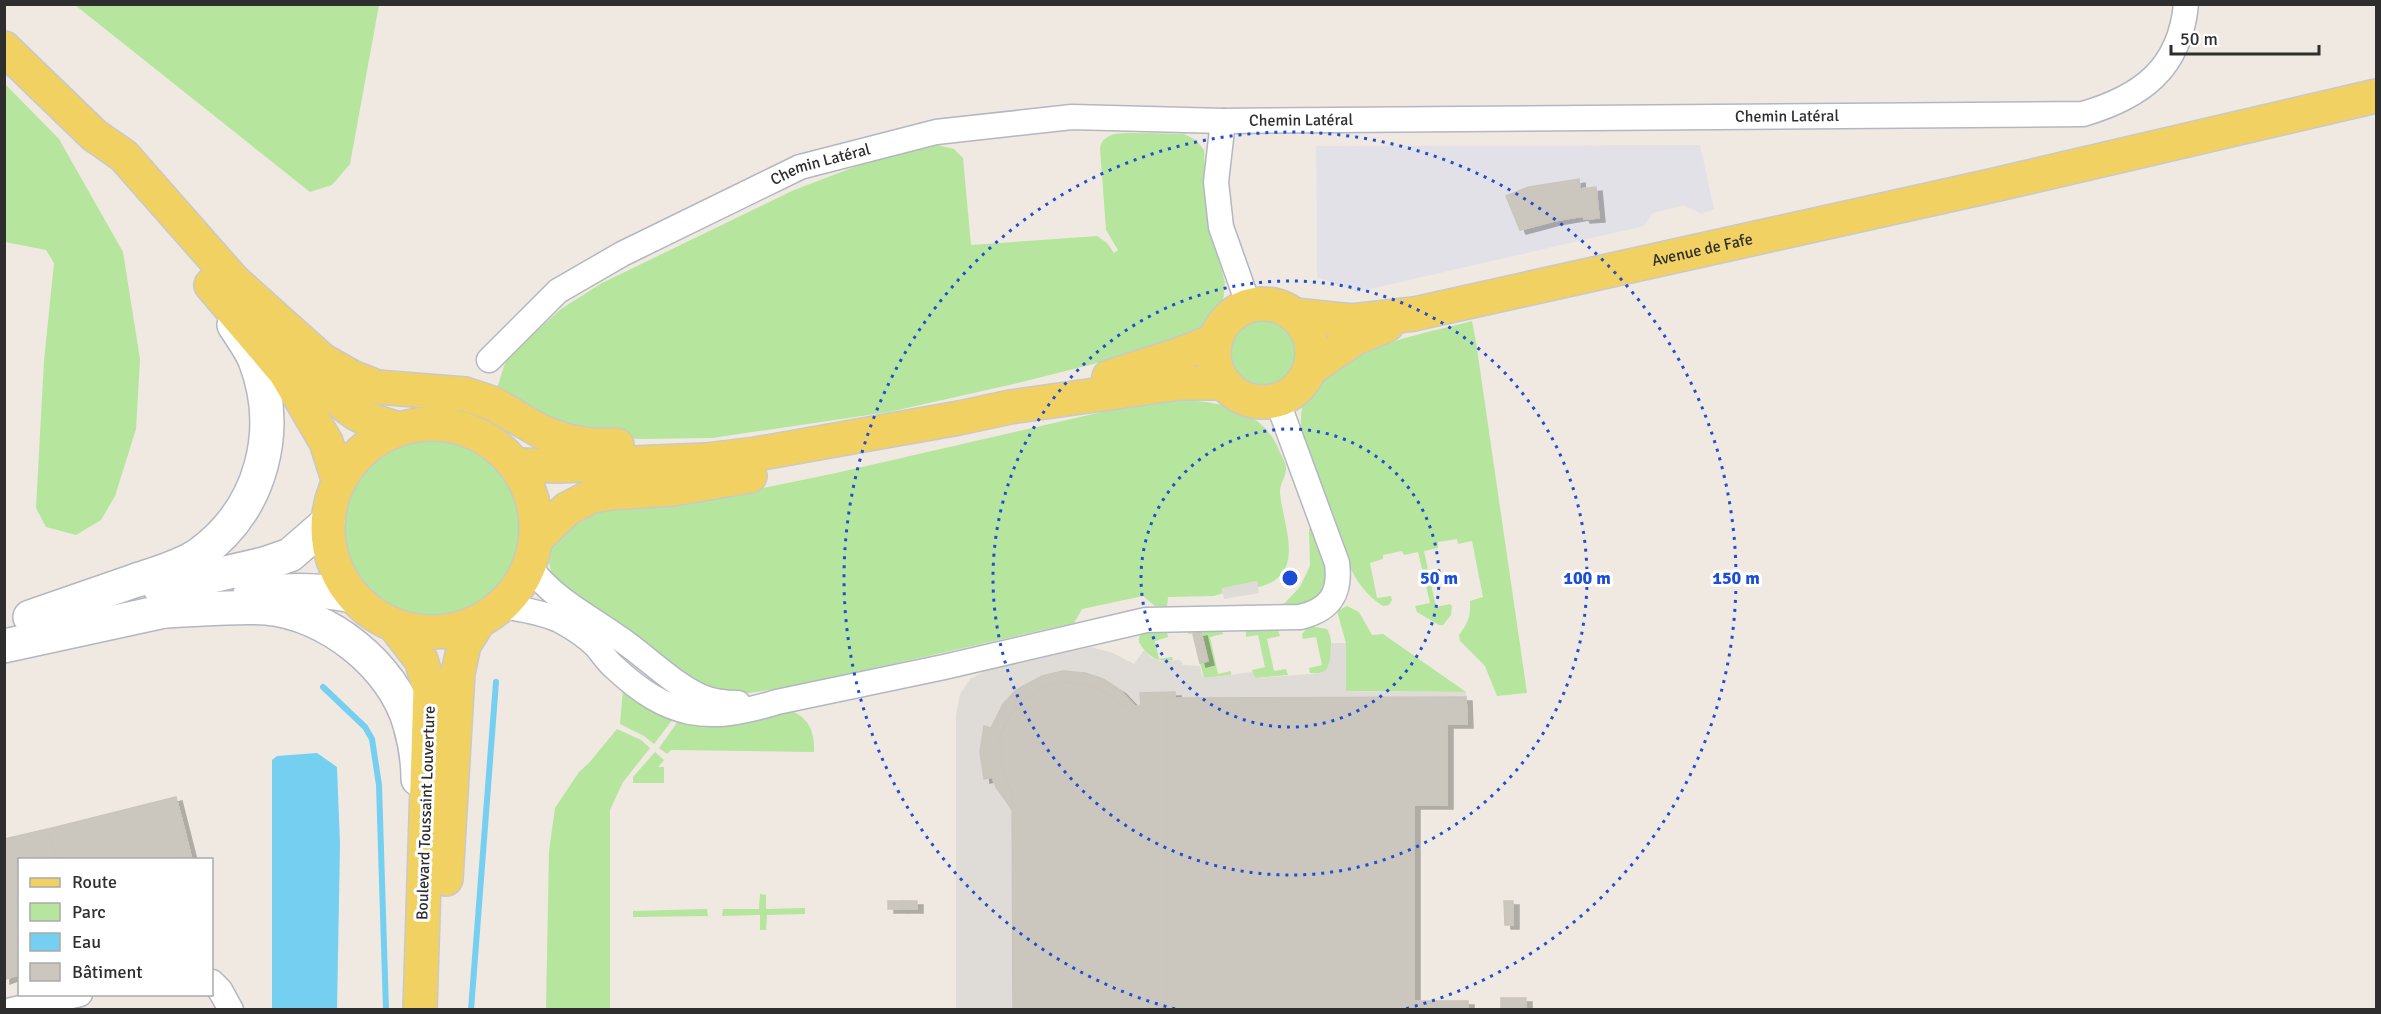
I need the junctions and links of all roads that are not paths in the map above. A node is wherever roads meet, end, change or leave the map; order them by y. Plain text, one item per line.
1 (2186, 4) edge
2 (4, 48) edge
3 (2376, 96) edge
4 (1223, 121) junction
5 (222, 283) junction
6 (1249, 306) junction
7 (1414, 314) junction
8 (1294, 315) junction
9 (1216, 340) junction
10 (489, 360) dead end
11 (1309, 370) junction
12 (1225, 383) junction
13 (1277, 400) junction
14 (1010, 407) junction
15 (959, 418) junction
16 (399, 429) junction
17 (808, 443) junction
18 (516, 465) junction
19 (339, 482) junction
20 (328, 522) junction
21 (533, 552) junction
22 (354, 597) junction
23 (165, 611) junction
24 (490, 614) junction
25 (17, 620) edge
26 (395, 626) junction
27 (4, 646) edge
28 (777, 702) junction
29 (420, 970) junction
30 (213, 983) edge
31 (71, 996) edge
32 (13, 1009) edge
33 (231, 1010) edge
34 (420, 1010) edge
35 (442, 1010) edge

1 - 4 street, Chemin Latéral
2 - 5 main road
3 - 7 main road, Avenue de Fafe
4 - 6 street
4 - 10 street, Chemin Latéral
5 - 16 main road
5 - 17 main road
5 - 19 main road
5 - 25 main road
6 - 8 main road
6 - 9 main road
7 - 8 main road, Avenue de Fafe
7 - 11 main road, Avenue de Fafe
8 - 11 main road
9 - 12 main road
9 - 14 main road
11 - 13 main road
12 - 13 main road
12 - 14 main road
13 - 28 street
14 - 15 main road
15 - 17 main road
15 - 21 main road
16 - 18 main road
16 - 19 main road
17 - 18 main road
18 - 21 main road
19 - 20 main road
20 - 22 main road
20 - 25 main road
21 - 24 main road
21 - 28 street
22 - 23 main road
22 - 26 main road
23 - 27 main road
23 - 29 main road
24 - 26 main road
24 - 28 street
24 - 35 main road, Boulevard Toussaint Louverture
26 - 29 main road, Boulevard Toussaint Louverture
29 - 34 main road, Boulevard Toussaint Louverture
30 - 33 street
31 - 32 street

